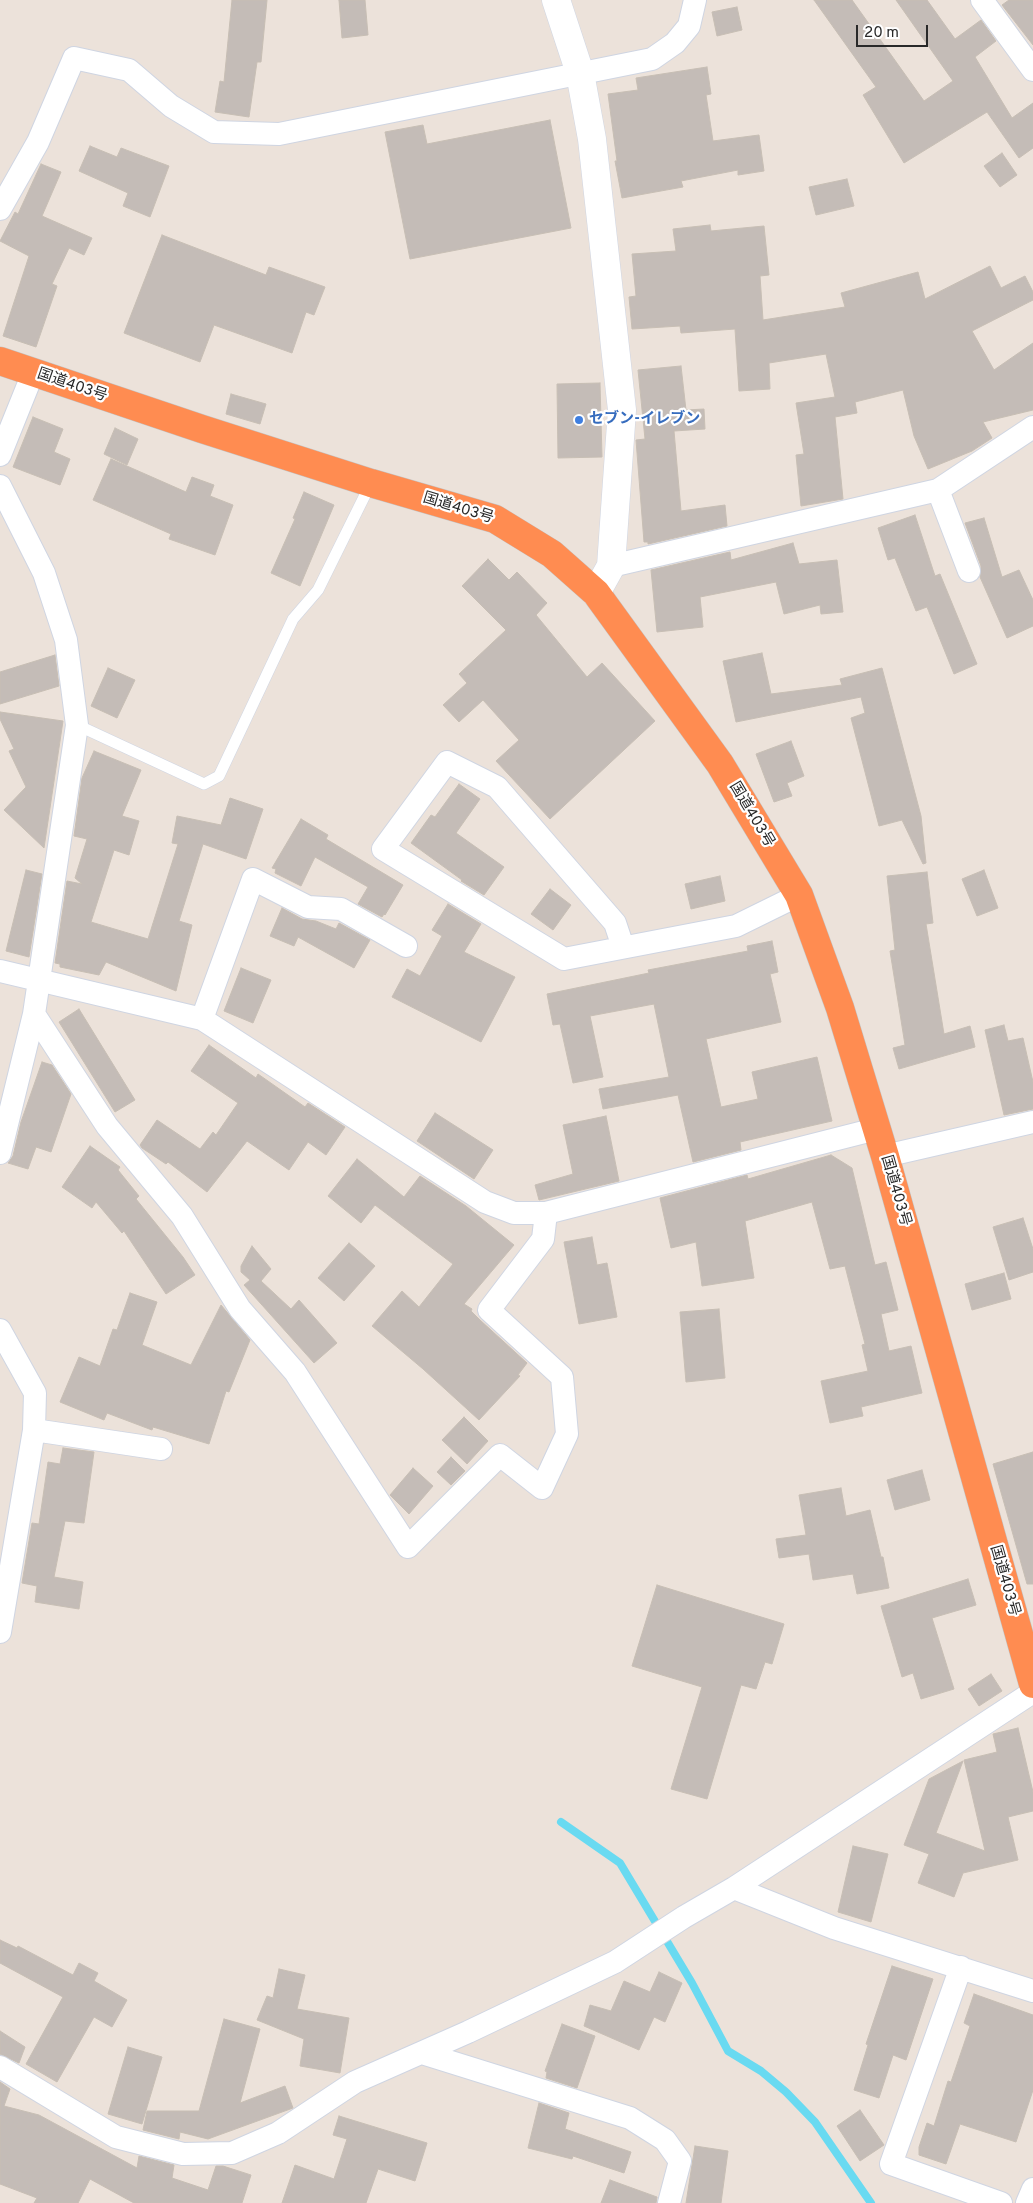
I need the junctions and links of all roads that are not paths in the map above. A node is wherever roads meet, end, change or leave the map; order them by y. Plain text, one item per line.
1 (556, 0) edge
2 (695, 0) edge
3 (982, 0) edge
4 (1033, 70) edge
5 (580, 73) junction
6 (0, 209) edge
7 (0, 361) edge
8 (34, 373) junction
9 (1033, 427) edge
10 (0, 455) edge
11 (372, 483) junction
12 (0, 486) edge
13 (938, 490) junction
14 (610, 566) junction
15 (969, 571) dead end
16 (596, 593) junction
17 (77, 725) junction
18 (799, 895) junction
19 (406, 946) dead end
20 (623, 947) junction
21 (0, 970) edge
22 (39, 981) junction
23 (34, 1014) junction
24 (202, 1020) junction
25 (9, 1068) edge
26 (1033, 1122) edge
27 (876, 1129) junction
28 (0, 1153) edge
29 (885, 1156) junction
30 (546, 1213) junction
31 (0, 1330) edge
32 (34, 1430) junction
33 (161, 1449) dead end
34 (0, 1632) edge
35 (1026, 1632) edge
36 (1033, 1684) edge
37 (1033, 1692) edge
38 (734, 1888) junction
39 (961, 1967) junction
40 (1033, 1991) edge
41 (422, 2053) junction
42 (0, 2067) edge
43 (1033, 2189) edge
44 (669, 2203) edge
45 (1001, 2203) edge
46 (1027, 2203) edge

1 - 5 street
2 - 5 street
3 - 4 street
5 - 6 street
5 - 14 street
7 - 8 highway, 国道403号
8 - 10 street
8 - 11 highway, 国道403号
9 - 13 street
11 - 16 highway, 国道403号
11 - 17 lane
12 - 17 street
13 - 14 street
13 - 15 street
14 - 16 street
16 - 18 highway, 国道403号
17 - 22 street
18 - 20 street
18 - 27 highway, 国道403号
19 - 24 street
20 - 20 street
21 - 22 street
22 - 23 street
22 - 24 street
23 - 25 street
23 - 30 street
24 - 30 street
25 - 28 street
26 - 29 street
27 - 29 highway, 国道403号
27 - 30 street
29 - 35 highway, 国道403号
31 - 32 street
32 - 33 street
32 - 34 street
35 - 36 highway, 国道403号
37 - 38 street
38 - 39 street
38 - 41 street
39 - 40 street
39 - 45 street
41 - 42 street
41 - 44 street
43 - 46 street

